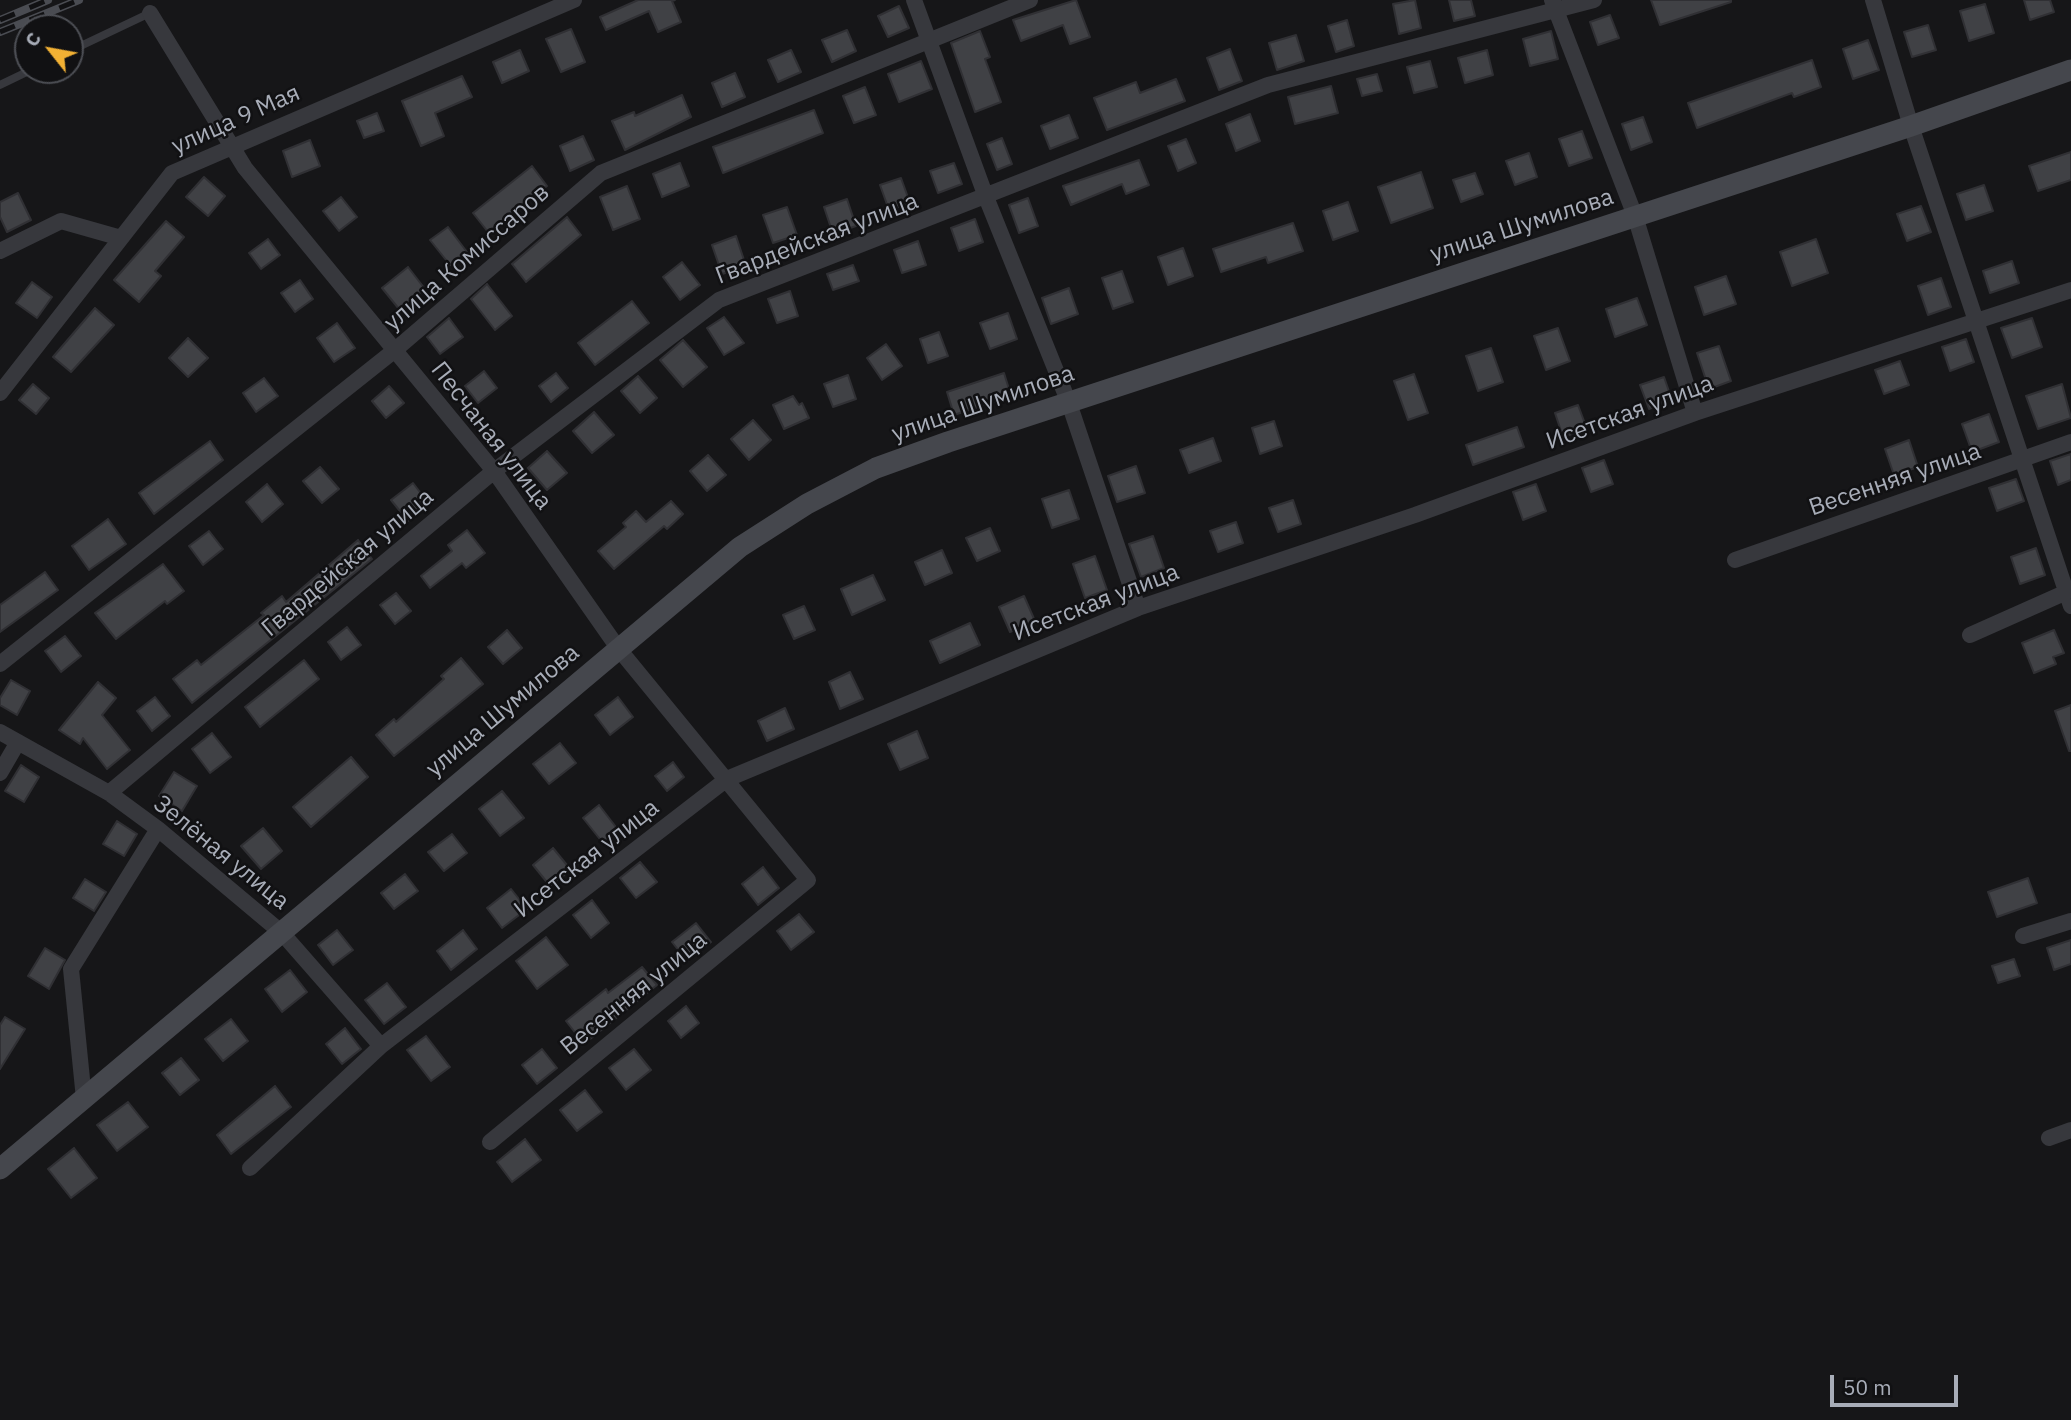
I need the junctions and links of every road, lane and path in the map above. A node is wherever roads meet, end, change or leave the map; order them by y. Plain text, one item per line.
1 (574, 0) edge
2 (914, 0) edge
3 (1030, 0) edge
4 (1594, 0) edge
5 (1872, 0) edge
6 (1553, 5) edge
7 (150, 13) joint
8 (926, 40) junction
9 (84, 44) edge
10 (2071, 70) edge
11 (1911, 126) junction
12 (229, 146) junction
13 (986, 197) junction
14 (1635, 216) junction
15 (121, 238) junction
16 (0, 251) edge
17 (2071, 290) edge
18 (1977, 323) junction
19 (395, 350) junction
20 (0, 393) edge
21 (1069, 402) junction
22 (1695, 413) junction
23 (2071, 442) edge
24 (2022, 460) junction
25 (494, 471) junction
26 (1735, 560) dead end
27 (2069, 596) edge
28 (1138, 607) junction
29 (1970, 635) dead end
30 (618, 648) junction
31 (0, 664) edge
32 (0, 732) edge
33 (18, 742) junction
34 (0, 773) edge
35 (727, 779) junction
36 (109, 793) junction
37 (158, 829) junction
38 (808, 880) joint
39 (2071, 921) edge
40 (282, 933) junction
41 (2023, 936) dead end
42 (382, 1046) junction
43 (84, 1099) junction
44 (2071, 1130) edge
45 (2049, 1138) dead end
46 (490, 1142) dead end
47 (250, 1168) dead end
48 (0, 1169) edge

1 - 12 street, улица 9 Мая
2 - 8 street
3 - 8 street, улица Комиссаров
4 - 6 street, Гвардейская улица
5 - 11 street
6 - 13 street, Гвардейская улица
6 - 14 street
7 - 9 lane
7 - 12 street, Песчаная улица
8 - 13 street
8 - 19 street, улица Комиссаров
10 - 11 street, улица Шумилова
11 - 14 street, улица Шумилова
11 - 18 street
12 - 15 street, улица 9 Мая
12 - 19 street, Песчаная улица
13 - 21 street
13 - 25 street, Гвардейская улица
14 - 21 street, улица Шумилова
14 - 22 street
15 - 16 street
15 - 20 street, улица 9 Мая
17 - 18 street, Исетская улица
18 - 22 street, Исетская улица
18 - 24 street
19 - 25 street, Песчаная улица
19 - 31 street, улица Комиссаров
21 - 28 street
21 - 30 street, улица Шумилова
22 - 28 street, Исетская улица
23 - 24 street, Весенняя улица
24 - 26 street, Весенняя улица
24 - 27 street
25 - 30 street, Песчаная улица
25 - 36 street, Гвардейская улица
27 - 29 street
28 - 35 street, Исетская улица
30 - 35 street, Песчаная улица
30 - 40 street, улица Шумилова
32 - 33 street, Зелёная улица
33 - 34 street
33 - 36 street, Зелёная улица
35 - 38 street, Песчаная улица
35 - 42 street, Исетская улица
36 - 37 street, Зелёная улица
37 - 40 street, Зелёная улица
37 - 43 street
38 - 46 street, Весенняя улица
39 - 41 street
40 - 42 street, Зелёная улица
40 - 43 street, улица Шумилова
42 - 47 street, Исетская улица
43 - 48 street, улица Шумилова
44 - 45 street

